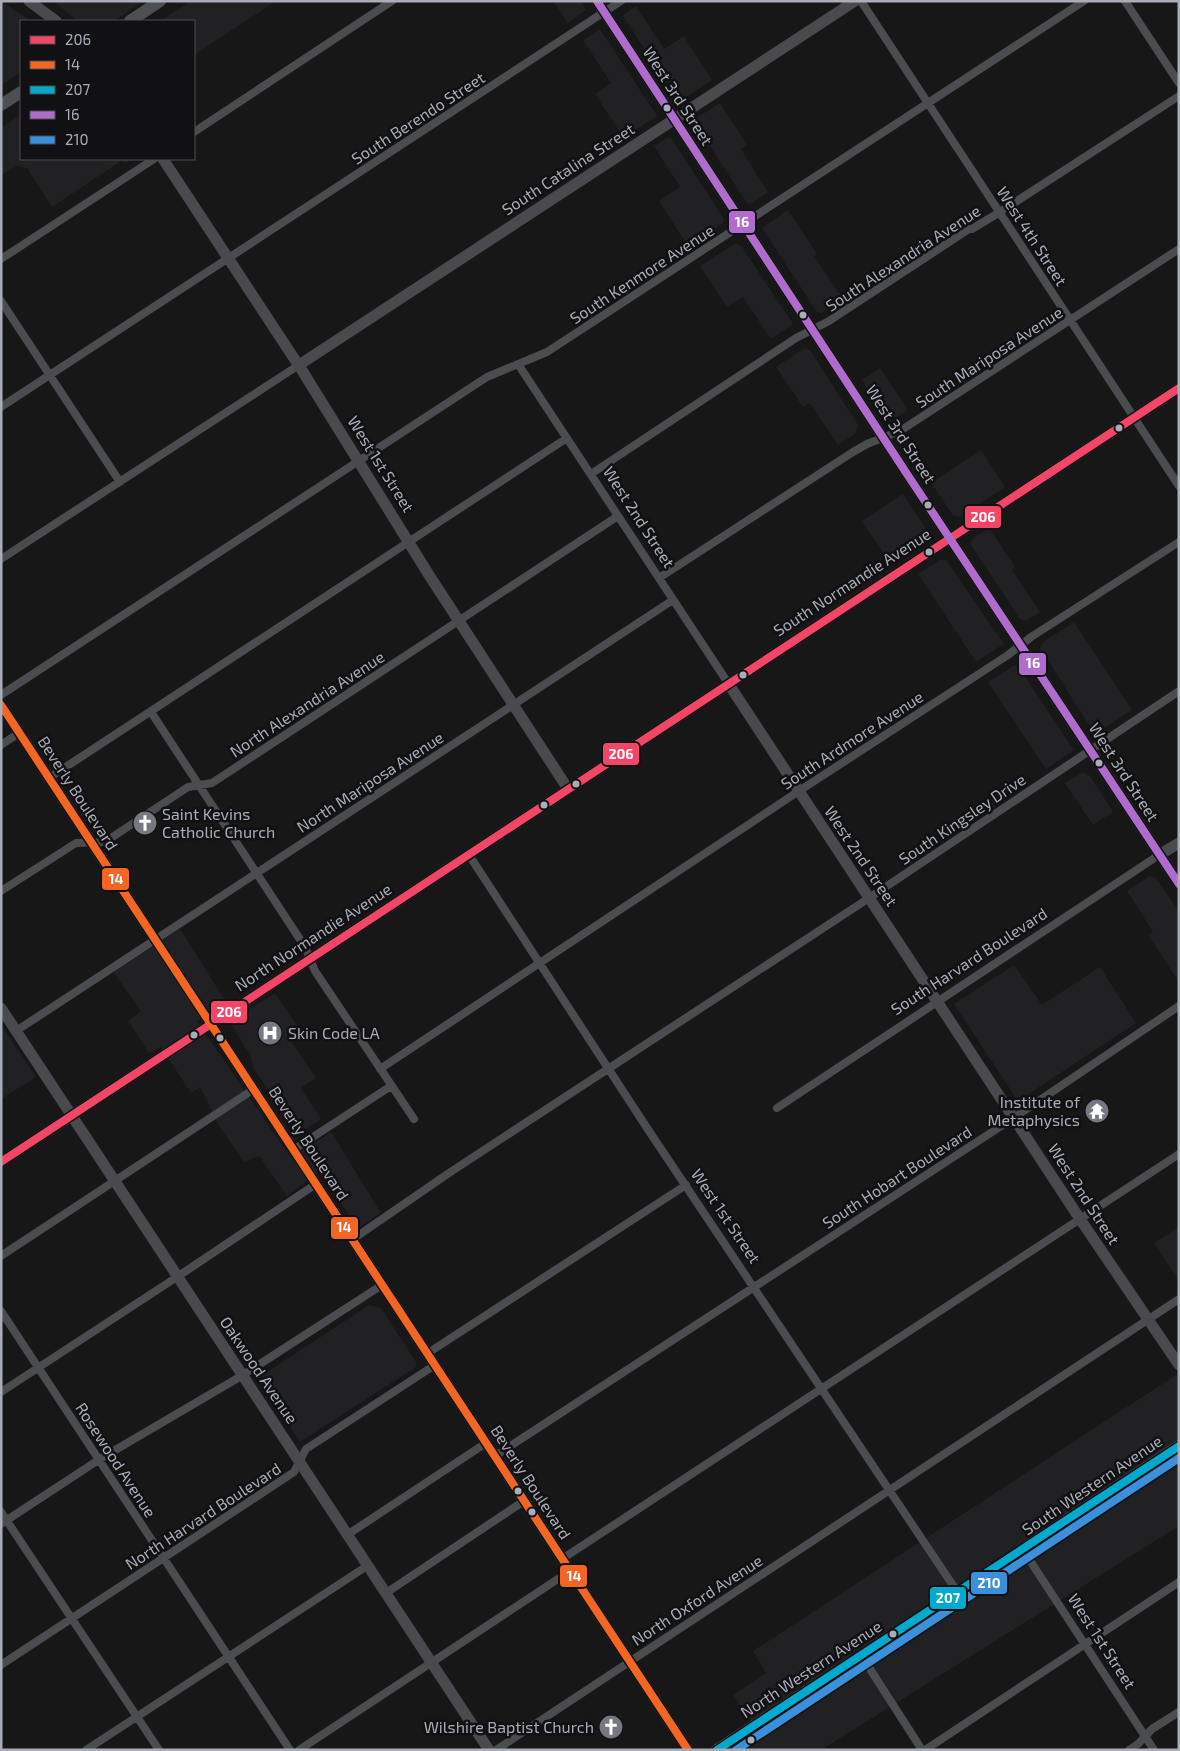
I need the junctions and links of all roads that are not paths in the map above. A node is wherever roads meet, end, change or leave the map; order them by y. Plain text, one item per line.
1 (29, 1) edge
2 (160, 1) edge
3 (392, 1) edge
4 (597, 1) edge
5 (621, 1) edge
6 (861, 1) edge
7 (1084, 1) edge
8 (1125, 1) edge
9 (847, 3) edge
10 (604, 12) junction
11 (55, 20) edge
12 (132, 20) edge
13 (1179, 83) edge
14 (20, 93) edge
15 (1179, 96) edge
16 (929, 104) junction
17 (1, 105) edge
18 (674, 119) junction
19 (195, 131) edge
20 (152, 160) edge
21 (164, 160) edge
22 (1000, 212) junction
23 (743, 224) junction
24 (1179, 249) edge
25 (229, 258) junction
26 (1, 259) edge
27 (1, 301) edge
28 (1071, 320) junction
29 (812, 330) junction
30 (518, 364) junction
31 (299, 365) junction
32 (50, 375) junction
33 (1179, 388) edge
34 (1, 406) edge
35 (1134, 418) junction
36 (567, 438) junction
37 (883, 438) junction
38 (360, 460) junction
39 (591, 474) junction
40 (120, 482) junction
41 (1179, 486) edge
42 (618, 516) junction
43 (949, 538) junction
44 (409, 542) junction
45 (1179, 542) edge
46 (1, 559) edge
47 (659, 578) junction
48 (674, 600) junction
49 (458, 620) junction
50 (1020, 645) junction
51 (728, 683) junction
52 (1179, 691) edge
53 (1, 695) edge
54 (514, 704) junction
55 (1, 705) edge
56 (151, 712) junction
57 (19, 732) junction
58 (1, 745) edge
59 (1090, 750) junction
60 (49, 778) junction
61 (198, 784) junction
62 (568, 789) junction
63 (798, 791) junction
64 (90, 842) junction
65 (1179, 843) edge
66 (469, 855) junction
67 (1160, 855) junction
68 (257, 873) junction
69 (1179, 884) edge
70 (1, 891) edge
71 (870, 897) junction
72 (156, 940) junction
73 (310, 958) junction
74 (540, 963) junction
75 (938, 1000) junction
76 (1179, 1006) edge
77 (1, 1008) edge
78 (210, 1024) junction
79 (16, 1031) junction
80 (380, 1069) junction
81 (609, 1070) junction
82 (390, 1086) junction
83 (254, 1089) junction
84 (777, 1108) dead end
85 (71, 1115) junction
86 (1015, 1117) junction
87 (414, 1119) dead end
88 (293, 1150) junction
89 (1179, 1154) edge
90 (1, 1162) edge
91 (115, 1180) junction
92 (316, 1184) junction
93 (686, 1185) junction
94 (1080, 1219) junction
95 (352, 1239) junction
96 (1, 1256) edge
97 (177, 1277) junction
98 (382, 1285) junction
99 (754, 1287) junction
100 (1179, 1299) edge
101 (1, 1311) edge
102 (1148, 1319) junction
103 (428, 1353) junction
104 (435, 1365) junction
105 (1179, 1365) edge
106 (39, 1367) junction
107 (243, 1375) junction
108 (821, 1388) junction
109 (1, 1392) edge
110 (486, 1443) junction
111 (1179, 1446) edge
112 (495, 1456) junction
113 (100, 1459) junction
114 (299, 1462) junction
115 (889, 1490) junction
116 (524, 1501) junction
117 (1, 1512) edge
118 (4, 1522) edge
119 (347, 1535) junction
120 (1023, 1550) junction
121 (164, 1558) junction
122 (562, 1559) junction
123 (367, 1566) junction
124 (570, 1571) junction
125 (1179, 1582) edge
126 (386, 1593) junction
127 (958, 1593) junction
128 (72, 1619) junction
129 (1084, 1643) junction
130 (861, 1655) junction
131 (228, 1656) junction
132 (630, 1661) junction
133 (432, 1663) junction
134 (1, 1665) edge
135 (1179, 1712) edge
136 (136, 1717) junction
137 (1145, 1737) junction
138 (86, 1750) edge
139 (159, 1750) edge
140 (290, 1750) edge
141 (299, 1750) edge
142 (489, 1750) edge
143 (496, 1750) edge
144 (688, 1750) edge
145 (717, 1750) edge
146 (924, 1750) edge
147 (1129, 1750) edge
148 (1154, 1750) edge

1 - 11 main road
2 - 12 main road
3 - 19 street
4 - 10 main road, West 3rd Street
5 - 10 street, South Berendo Street
6 - 16 street, West 4th Street
7 - 16 street, South Kenmore Avenue
8 - 13 street
9 - 18 main road, South Catalina Street
10 - 18 main road, West 3rd Street
10 - 25 street, South Berendo Street
14 - 17 main road
15 - 22 street, South Alexandria Avenue
16 - 22 street, West 4th Street
16 - 23 street, South Kenmore Avenue
18 - 23 main road, West 3rd Street
18 - 31 main road, South Catalina Street
20 - 26 street
21 - 25 main road, West 1st Street
22 - 28 street, West 4th Street
22 - 29 street, South Alexandria Avenue
23 - 29 main road, West 3rd Street
23 - 30 street, South Kenmore Avenue
24 - 28 street, South Mariposa Avenue
25 - 31 main road, West 1st Street
25 - 32 street, South Berendo Street
27 - 32 street
28 - 35 street, West 4th Street
28 - 37 street, South Mariposa Avenue
29 - 37 main road, West 3rd Street
29 - 39 street, South Alexandria Avenue
30 - 36 street, West 2nd Street
30 - 38 street, South Kenmore Avenue
31 - 38 main road, West 1st Street
31 - 40 street
32 - 34 street, South Berendo Street
32 - 40 street
33 - 35 main road, South Normandie Avenue
35 - 41 street, West 4th Street
35 - 43 main road, South Normandie Avenue
36 - 39 street, West 2nd Street
36 - 44 street
37 - 43 main road, West 3rd Street
37 - 47 street, South Mariposa Avenue
38 - 44 main road, West 1st Street
38 - 53 street, South Kenmore Avenue
39 - 42 street, West 2nd Street
40 - 46 street
42 - 47 street, West 2nd Street
42 - 49 street, North Alexandria Avenue
43 - 50 main road, West 3rd Street
43 - 51 main road, South Normandie Avenue
44 - 49 main road, West 1st Street
44 - 56 street
45 - 50 street, South Ardmore Avenue
47 - 48 street, West 2nd Street
48 - 51 street, West 2nd Street
48 - 54 street
49 - 54 main road, West 1st Street
49 - 61 street, North Alexandria Avenue
50 - 59 main road, West 3rd Street
50 - 63 street, South Ardmore Avenue
51 - 62 main road, South Normandie Avenue
51 - 63 main road, West 2nd Street
52 - 59 street, South Kingsley Drive
54 - 62 main road, West 1st Street
54 - 68 street, North Mariposa Avenue
55 - 57 main road, Beverly Boulevard
56 - 60 street
56 - 61 street
57 - 58 street
57 - 60 main road, Beverly Boulevard
59 - 67 main road, West 3rd Street
59 - 71 street, South Kingsley Drive
60 - 64 main road, Beverly Boulevard
61 - 64 street, North Alexandria Avenue
61 - 68 street
62 - 66 main road, North Normandie Avenue
63 - 71 main road, West 2nd Street
63 - 74 street, South Ardmore Avenue
64 - 70 street, North Alexandria Avenue
64 - 72 main road, Beverly Boulevard
65 - 67 main road, South Harvard Boulevard
66 - 73 main road, North Normandie Avenue
66 - 74 street, West 1st Street
67 - 69 main road, West 3rd Street
67 - 75 street, South Harvard Boulevard
68 - 72 street, North Mariposa Avenue
68 - 73 street
71 - 75 main road, West 2nd Street
71 - 81 street, South Kingsley Drive
72 - 78 main road, Beverly Boulevard
72 - 79 street, North Mariposa Avenue
73 - 78 main road, North Normandie Avenue
73 - 80 street
74 - 80 street, South Ardmore Avenue
74 - 81 street, West 1st Street
75 - 84 street, South Harvard Boulevard
75 - 86 main road, West 2nd Street
76 - 86 street, South Hobart Boulevard
77 - 79 main road, Oakwood Avenue
78 - 83 main road, Beverly Boulevard
78 - 85 main road, North Normandie Avenue
79 - 85 main road, Oakwood Avenue
80 - 82 street
81 - 93 street, West 1st Street
81 - 95 street, South Kingsley Drive
82 - 87 street
82 - 88 street
83 - 88 main road, Beverly Boulevard
83 - 91 street
85 - 90 main road, North Normandie Avenue
85 - 91 main road, Oakwood Avenue
86 - 94 main road, West 2nd Street
86 - 99 street, South Hobart Boulevard
88 - 92 main road, Beverly Boulevard
89 - 94 street
91 - 96 street
91 - 97 main road, Oakwood Avenue
92 - 95 main road, Beverly Boulevard
92 - 97 street
93 - 99 street, West 1st Street
93 - 103 street
94 - 102 main road, West 2nd Street
94 - 108 street
95 - 98 main road, Beverly Boulevard
97 - 106 street
97 - 107 main road, Oakwood Avenue
98 - 103 main road, Beverly Boulevard
98 - 107 street
99 - 108 street, West 1st Street
99 - 112 street, South Hobart Boulevard
100 - 102 street, North Oxford Avenue
101 - 106 street, Rosewood Avenue
102 - 105 main road, West 2nd Street
102 - 115 street, North Oxford Avenue
103 - 104 main road, Beverly Boulevard
104 - 110 main road, Beverly Boulevard
104 - 114 street, North Harvard Boulevard
106 - 109 street
106 - 113 street, Rosewood Avenue
107 - 113 street
107 - 114 main road, Oakwood Avenue
108 - 115 street, West 1st Street
108 - 122 street
110 - 112 main road, Beverly Boulevard
110 - 119 street
111 - 120 main road, South Western Avenue
112 - 116 main road, Beverly Boulevard
113 - 118 street
113 - 121 street, Rosewood Avenue
114 - 119 main road, Oakwood Avenue
114 - 121 street, North Harvard Boulevard
115 - 127 street, West 1st Street
115 - 132 street, North Oxford Avenue
116 - 122 main road, Beverly Boulevard
116 - 126 street
117 - 118 street
118 - 128 street
119 - 123 main road, Oakwood Avenue
120 - 127 main road, North Western Avenue
120 - 129 street, West 1st Street
121 - 128 street, North Harvard Boulevard
121 - 131 street, Rosewood Avenue
122 - 124 main road, Beverly Boulevard
123 - 126 main road, Oakwood Avenue
123 - 131 street
124 - 132 main road, Beverly Boulevard
124 - 133 street
125 - 129 street
126 - 133 main road, Oakwood Avenue
127 - 130 main road, North Western Avenue
128 - 134 street, North Harvard Boulevard
128 - 136 street
129 - 137 street, West 1st Street
129 - 146 street
130 - 145 main road, North Western Avenue
130 - 146 street
131 - 136 street
131 - 140 street, Rosewood Avenue
132 - 143 street, North Oxford Avenue
132 - 144 main road, Beverly Boulevard
133 - 141 street
133 - 142 main road, Oakwood Avenue
135 - 137 street
136 - 138 street
136 - 139 street
137 - 147 street
137 - 148 street, West 1st Street

